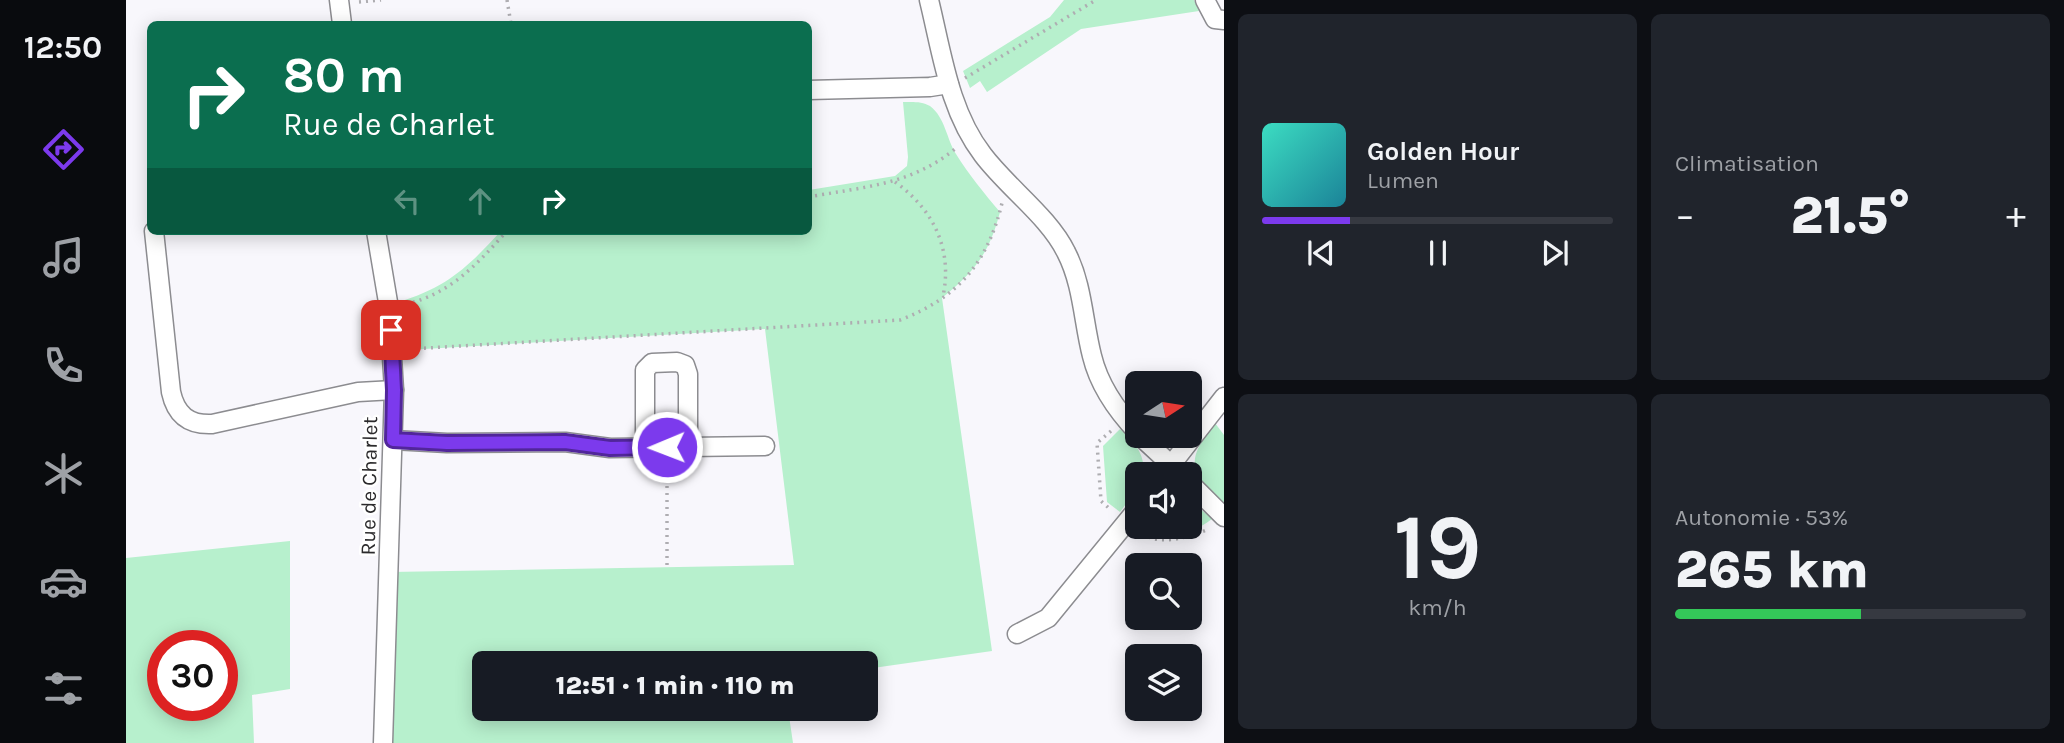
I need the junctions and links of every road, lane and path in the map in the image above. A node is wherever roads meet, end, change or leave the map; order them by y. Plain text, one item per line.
1 (339, 0) edge
2 (507, 0) edge
3 (929, 0) edge
4 (1096, 0) edge
5 (1205, 0) edge
6 (1224, 20) edge
7 (342, 21) edge
8 (510, 21) edge
9 (949, 84) junction
10 (812, 90) edge
11 (971, 137) junction
12 (895, 182) junction
13 (1006, 184) junction
14 (812, 196) edge
15 (154, 235) edge
16 (377, 235) edge
17 (503, 235) edge
18 (942, 298) junction
19 (389, 309) junction
20 (393, 350) junction
21 (394, 390) junction
22 (1224, 397) edge
23 (1125, 420) edge
24 (393, 440) junction
25 (765, 446) dead end
26 (645, 447) junction
27 (688, 447) junction
28 (1151, 448) edge
29 (1164, 462) edge
30 (1178, 462) edge
31 (666, 474) dead end
32 (1202, 495) edge
33 (1224, 517) edge
34 (1125, 524) edge
35 (667, 568) dead end
36 (1017, 634) dead end
37 (383, 743) edge

1 - 7 street
2 - 8 path
3 - 9 street
4 - 9 path
5 - 6 street
9 - 10 street
9 - 11 street
11 - 12 path
11 - 13 street
12 - 14 path
12 - 18 path
13 - 18 path
13 - 23 street
15 - 21 street
16 - 19 street, Rue de Charlet
17 - 19 path
18 - 20 path
19 - 20 street, Rue de Charlet
20 - 21 street, Rue de Charlet
21 - 24 street, Rue de Charlet
22 - 30 street
24 - 26 street
24 - 37 street, Rue de Charlet
25 - 27 street
26 - 27 street
26 - 27 street
28 - 29 street
31 - 35 path
32 - 33 street
34 - 36 street

